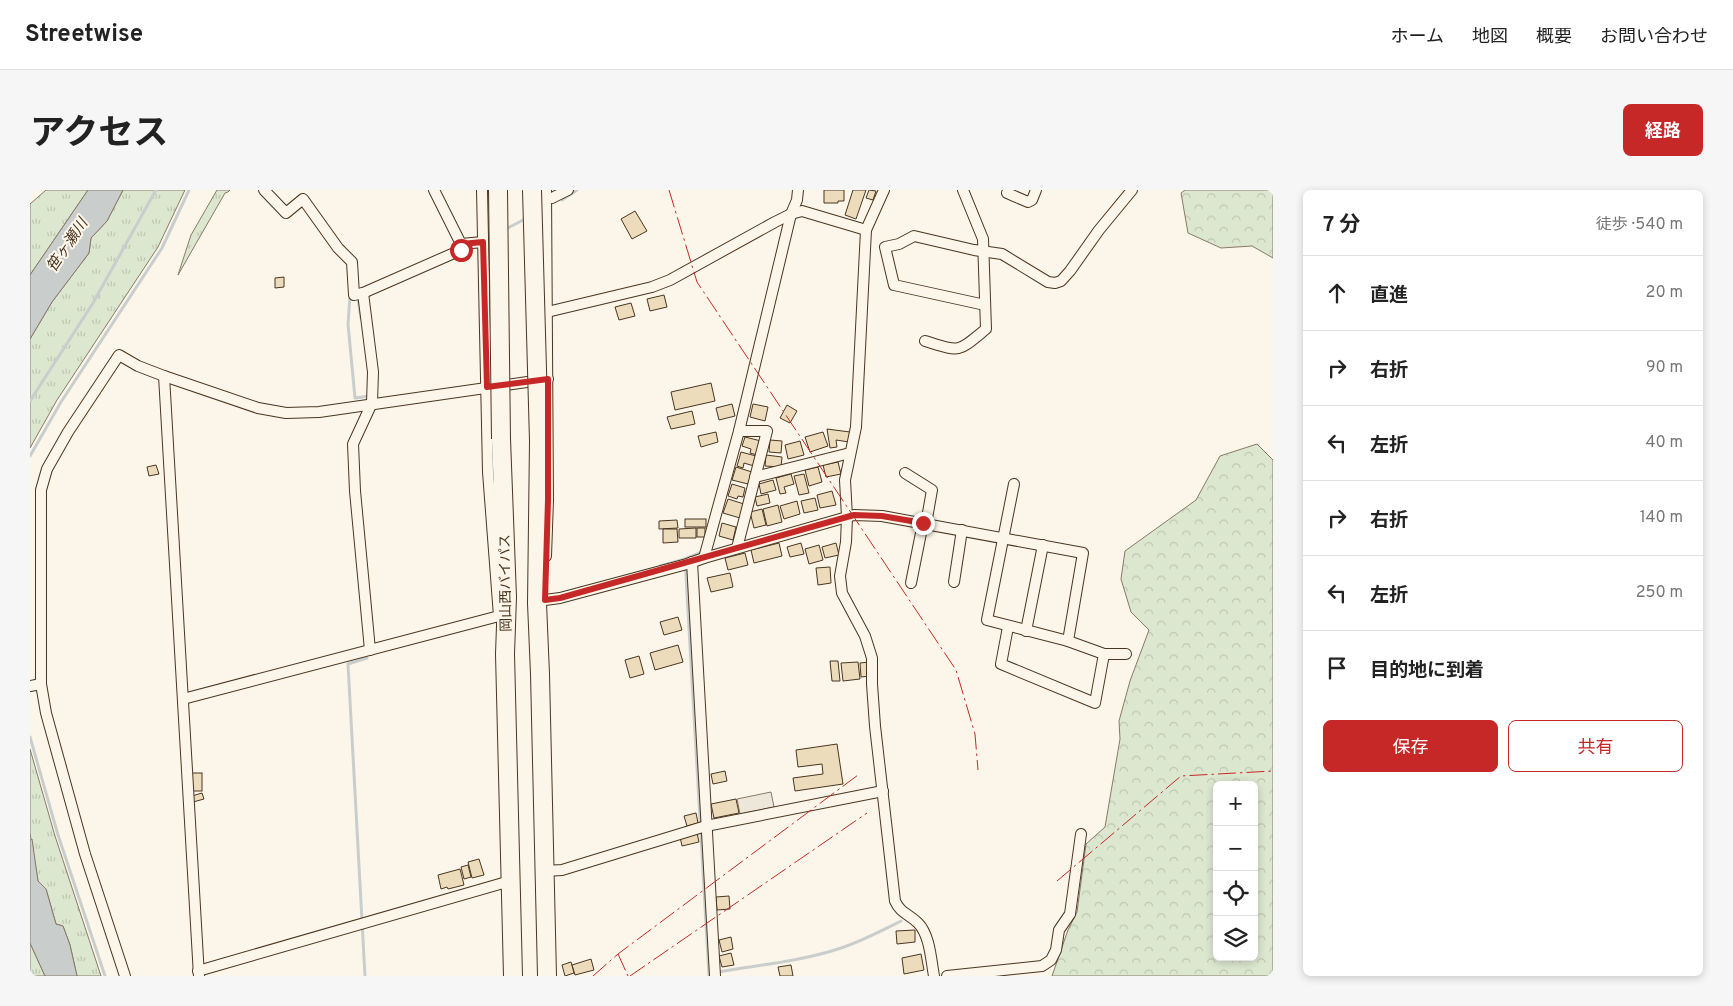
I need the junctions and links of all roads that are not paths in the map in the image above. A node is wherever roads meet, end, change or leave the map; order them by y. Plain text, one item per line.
1 (264, 190) edge
2 (434, 190) edge
3 (482, 190) edge
4 (498, 190) edge
5 (568, 190) edge
6 (798, 190) edge
7 (884, 190) edge
8 (963, 190) edge
9 (1036, 190) edge
10 (1132, 190) edge
11 (541, 193) edge
12 (1007, 193) dead end
13 (791, 214) junction
14 (866, 230) junction
15 (483, 242) junction
16 (461, 244) junction
17 (985, 251) junction
18 (362, 293) junction
19 (986, 305) junction
20 (547, 312) junction
21 (925, 342) dead end
22 (164, 376) junction
23 (548, 379) junction
24 (487, 387) junction
25 (372, 403) junction
26 (741, 431) junction
27 (850, 454) junction
28 (905, 473) dead end
29 (755, 477) junction
30 (1014, 484) dead end
31 (847, 517) junction
32 (924, 523) junction
33 (962, 530) junction
34 (1004, 538) junction
35 (1043, 545) junction
36 (737, 548) junction
37 (704, 558) junction
38 (687, 564) junction
39 (911, 582) dead end
40 (954, 582) dead end
41 (545, 600) junction
42 (499, 616) junction
43 (1008, 626) junction
44 (1026, 631) junction
45 (1068, 641) junction
46 (370, 650) junction
47 (505, 654) junction
48 (1104, 654) junction
49 (1126, 654) dead end
50 (540, 674) junction
51 (36, 685) edge
52 (183, 699) junction
53 (883, 791) junction
54 (703, 827) junction
55 (1081, 834) dead end
56 (545, 871) junction
57 (510, 881) junction
58 (198, 974) edge
59 (125, 976) edge
60 (513, 976) edge
61 (547, 976) edge
62 (715, 976) edge
63 (934, 976) edge
64 (947, 976) edge

1 - 18 street
2 - 16 street
3 - 15 street
4 - 47 highway, 岡山西バイパス, bridge
5 - 11 street
6 - 13 street
7 - 14 street
8 - 17 street
9 - 12 street
10 - 17 street
11 - 20 street
11 - 50 highway, bridge
13 - 14 street
13 - 20 street
13 - 26 street
14 - 27 street
15 - 16 street
15 - 24 street
16 - 18 street
17 - 19 street
17 - 19 street
18 - 25 street
19 - 21 street
20 - 23 street
22 - 25 street
22 - 51 street
22 - 52 street
23 - 24 street
23 - 41 street
24 - 25 street
24 - 42 street
25 - 46 street
26 - 29 street
26 - 37 street
27 - 29 street
27 - 31 street
28 - 32 street
29 - 36 street
30 - 34 street
31 - 32 street
31 - 36 street
31 - 53 street
32 - 33 street
32 - 39 street
33 - 34 street
33 - 40 street
34 - 35 street
34 - 43 street
35 - 44 street
35 - 45 street
36 - 37 street
37 - 38 street
38 - 41 street
38 - 54 street
41 - 50 street
42 - 46 street
42 - 47 street
43 - 44 street
43 - 48 street
44 - 45 street
45 - 48 street
46 - 52 street
47 - 57 highway, 岡山西バイパス
48 - 49 street
50 - 56 highway
51 - 59 street
52 - 58 street
53 - 54 street
53 - 63 street
54 - 56 street
54 - 62 street
55 - 64 street
56 - 61 highway
57 - 58 street
57 - 60 highway, 岡山西バイパス

